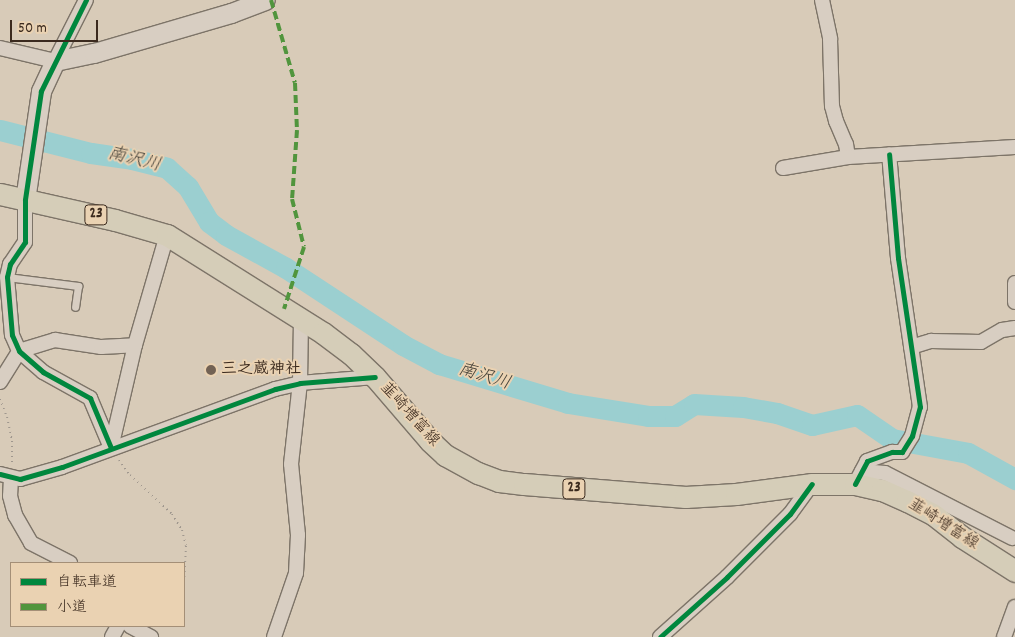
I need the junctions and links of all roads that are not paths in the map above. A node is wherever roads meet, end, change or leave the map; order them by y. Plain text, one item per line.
1 (86, 0) edge
2 (265, 0) edge
3 (822, 0) edge
4 (0, 48) edge
5 (55, 61) junction
6 (1015, 146) edge
7 (890, 154) junction
8 (848, 157) junction
9 (783, 168) dead end
10 (0, 194) edge
11 (25, 200) junction
12 (166, 235) junction
13 (7, 277) junction
14 (1015, 283) edge
15 (1015, 302) edge
16 (75, 307) dead end
17 (301, 320) junction
18 (1015, 328) edge
19 (135, 345) junction
20 (911, 346) junction
21 (19, 351) junction
22 (375, 377) junction
23 (0, 382) edge
24 (300, 383) junction
25 (110, 448) junction
26 (6, 476) edge
27 (858, 478) junction
28 (812, 484) junction
29 (1014, 540) edge
30 (68, 562) edge
31 (1015, 571) edge
32 (1015, 608) edge
33 (132, 627) edge
34 (151, 637) edge
35 (274, 637) edge
36 (660, 637) edge
37 (1004, 637) edge

1 - 5 street
2 - 5 street
3 - 8 street
4 - 5 street
5 - 11 street
6 - 7 street
7 - 8 street
7 - 20 street
8 - 9 street
10 - 11 main road, 韮崎増富線 / 23
11 - 12 main road, 韮崎増富線 / 23
11 - 13 street
12 - 17 main road, 韮崎増富線 / 23
12 - 19 street
13 - 16 lane
13 - 21 street
14 - 15 street
17 - 22 main road, 韮崎増富線 / 23
17 - 24 street
18 - 20 street
19 - 21 street
19 - 25 street
20 - 27 street
21 - 23 street
21 - 25 street
22 - 24 street
22 - 28 main road, 韮崎増富線 / 23
24 - 25 street
24 - 35 street
25 - 26 street
26 - 30 street
27 - 28 main road, 韮崎増富線 / 23
27 - 29 street
27 - 31 main road, 韮崎増富線 / 23
28 - 36 street
32 - 37 street
33 - 34 street

